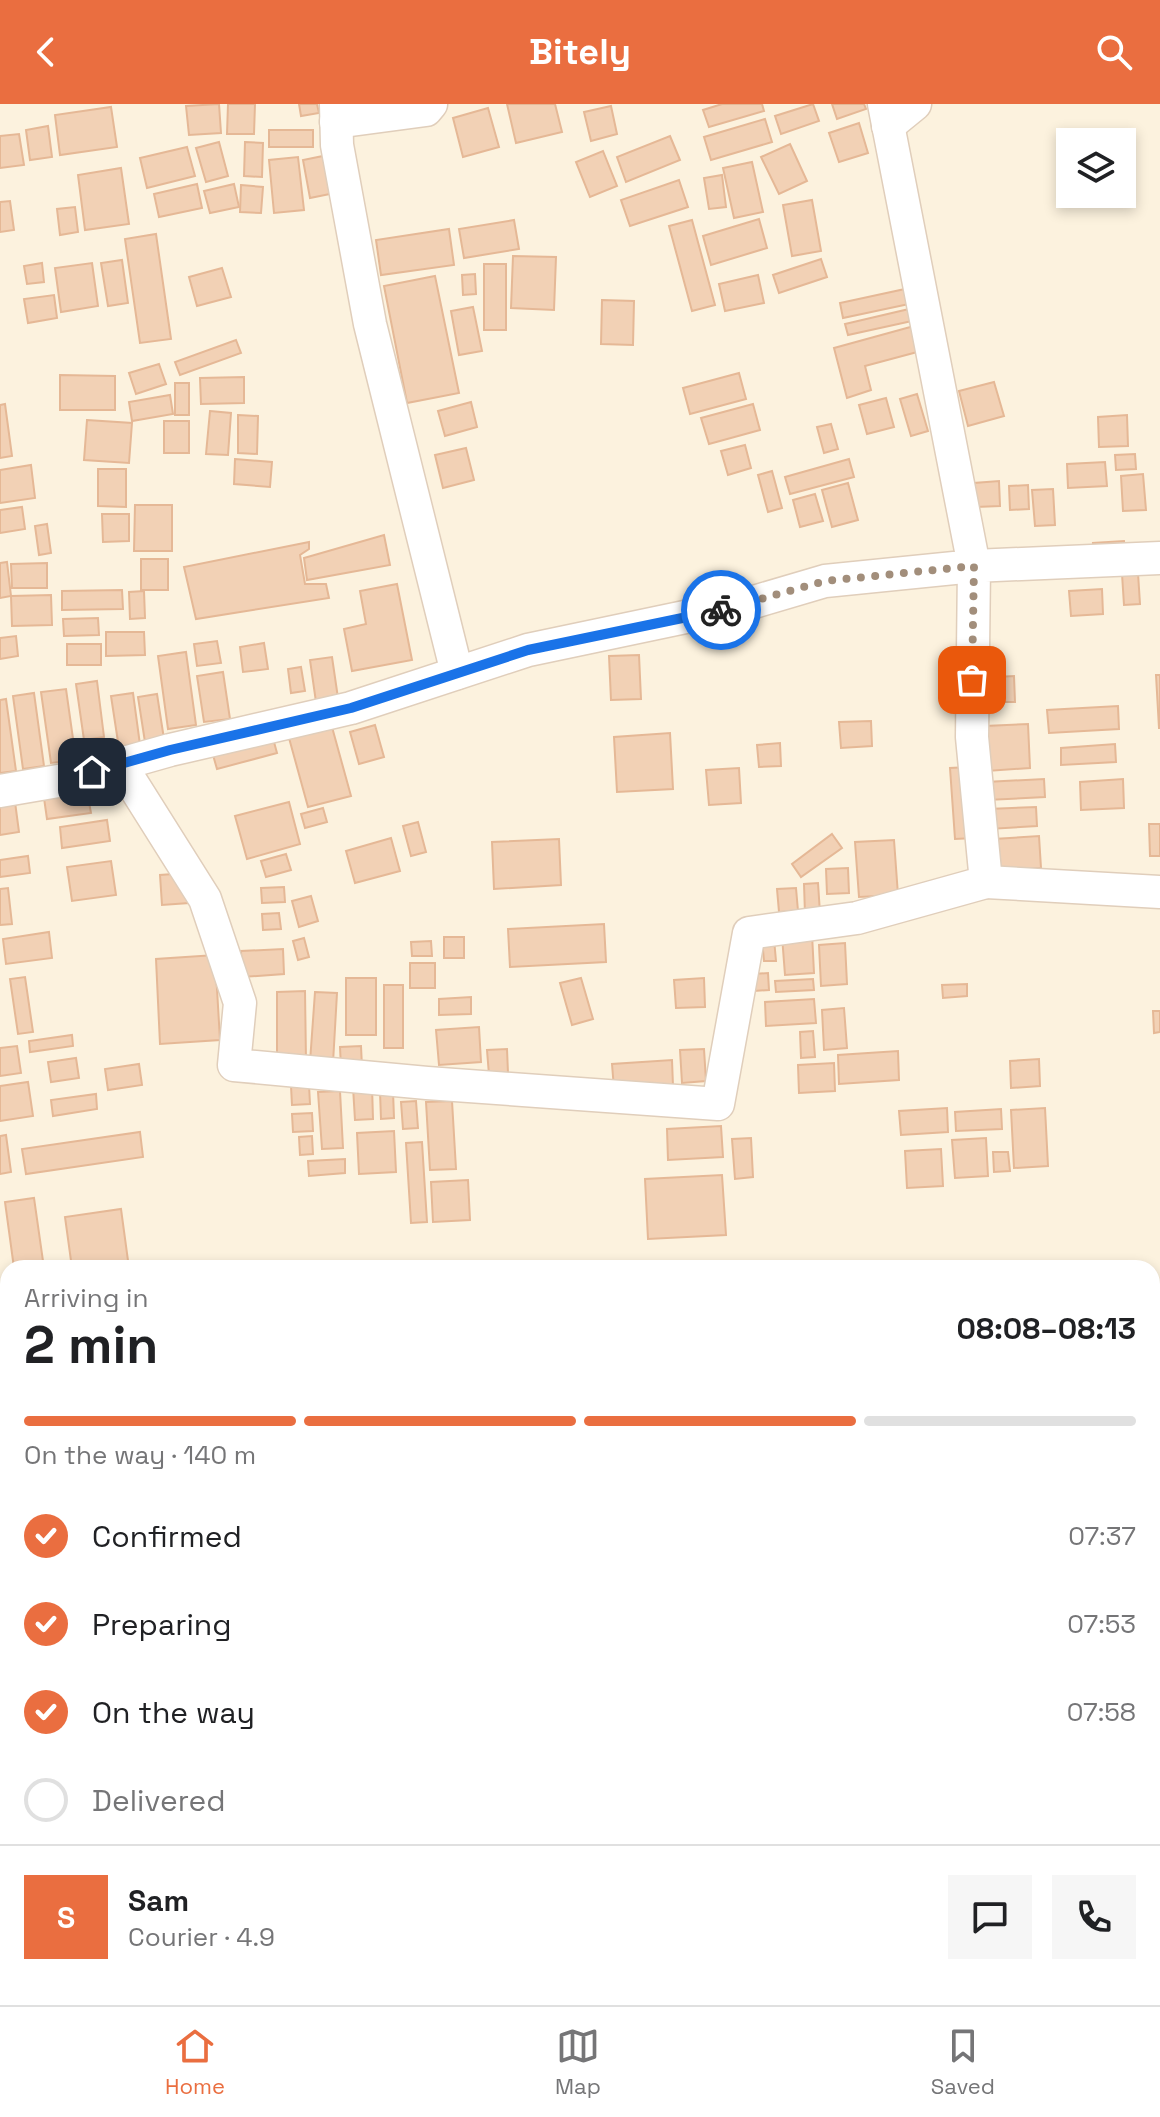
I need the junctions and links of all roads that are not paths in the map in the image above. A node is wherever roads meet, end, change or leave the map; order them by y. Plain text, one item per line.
1 (431, 104) edge
2 (915, 104) edge
3 (336, 113) edge
4 (886, 115) edge
5 (1160, 558) edge
6 (974, 566) junction
7 (457, 673) junction
8 (120, 764) junction
9 (0, 791) edge
10 (986, 882) junction
11 (1160, 892) edge

1 - 3 street
2 - 4 street
3 - 7 street
4 - 6 street
5 - 6 street
6 - 7 street
6 - 10 street
7 - 8 street
8 - 9 street
8 - 10 street
10 - 11 street

